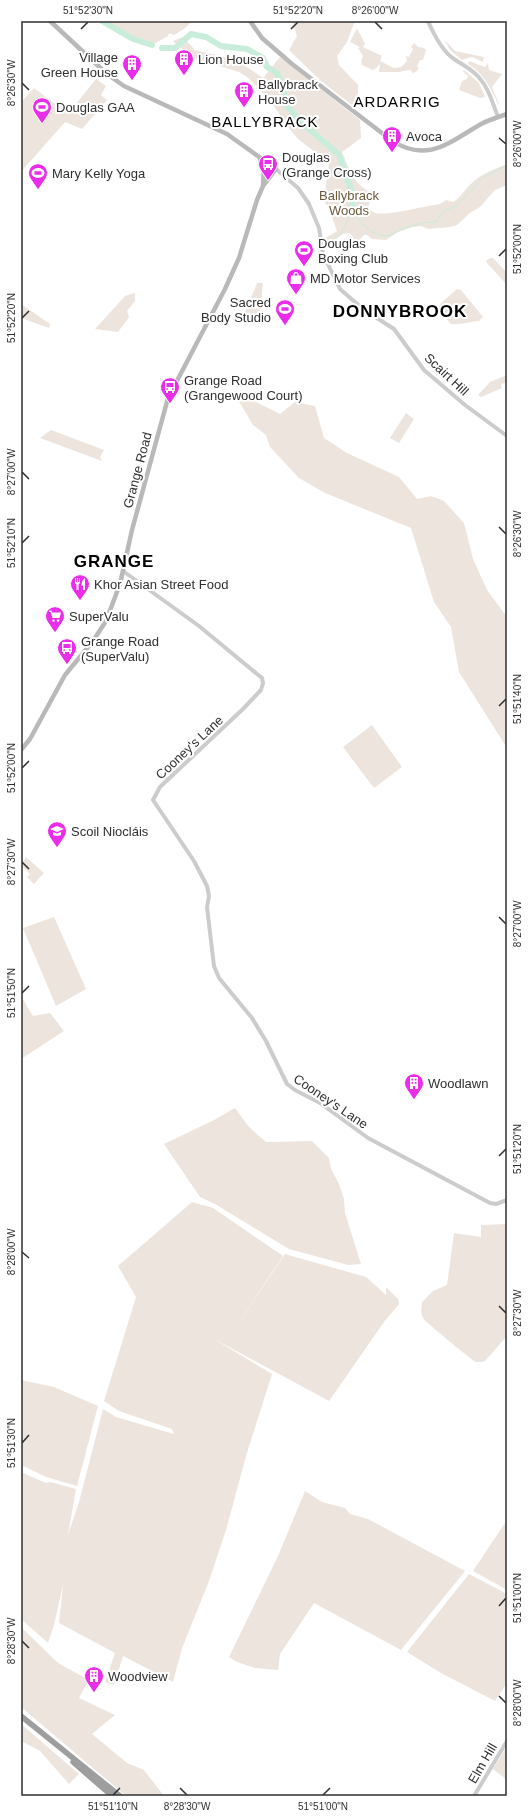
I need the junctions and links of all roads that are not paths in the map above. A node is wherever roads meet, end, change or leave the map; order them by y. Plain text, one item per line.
1 (50, 21) edge
2 (250, 21) edge
3 (428, 21) edge
4 (507, 114) edge
5 (498, 117) junction
6 (256, 155) junction
7 (276, 169) junction
8 (263, 186) junction
9 (507, 436) edge
10 (123, 571) junction
11 (21, 750) edge
12 (507, 1200) edge
13 (21, 1716) edge
14 (45, 1736) junction
15 (507, 1741) edge
16 (112, 1796) edge
17 (120, 1796) edge
18 (474, 1796) edge

1 - 6 main road
2 - 5 main road
3 - 5 street
4 - 5 main road
6 - 7 main road
6 - 8 main road, Grange Road
7 - 8 main road, Grange Road
7 - 9 street, Scairt Hill
8 - 10 main road, Grange Road
10 - 11 main road, Grange Road
10 - 12 street, Cooney's Lane
13 - 14 highway
14 - 16 highway
14 - 17 highway
15 - 18 street, Elm Hill

